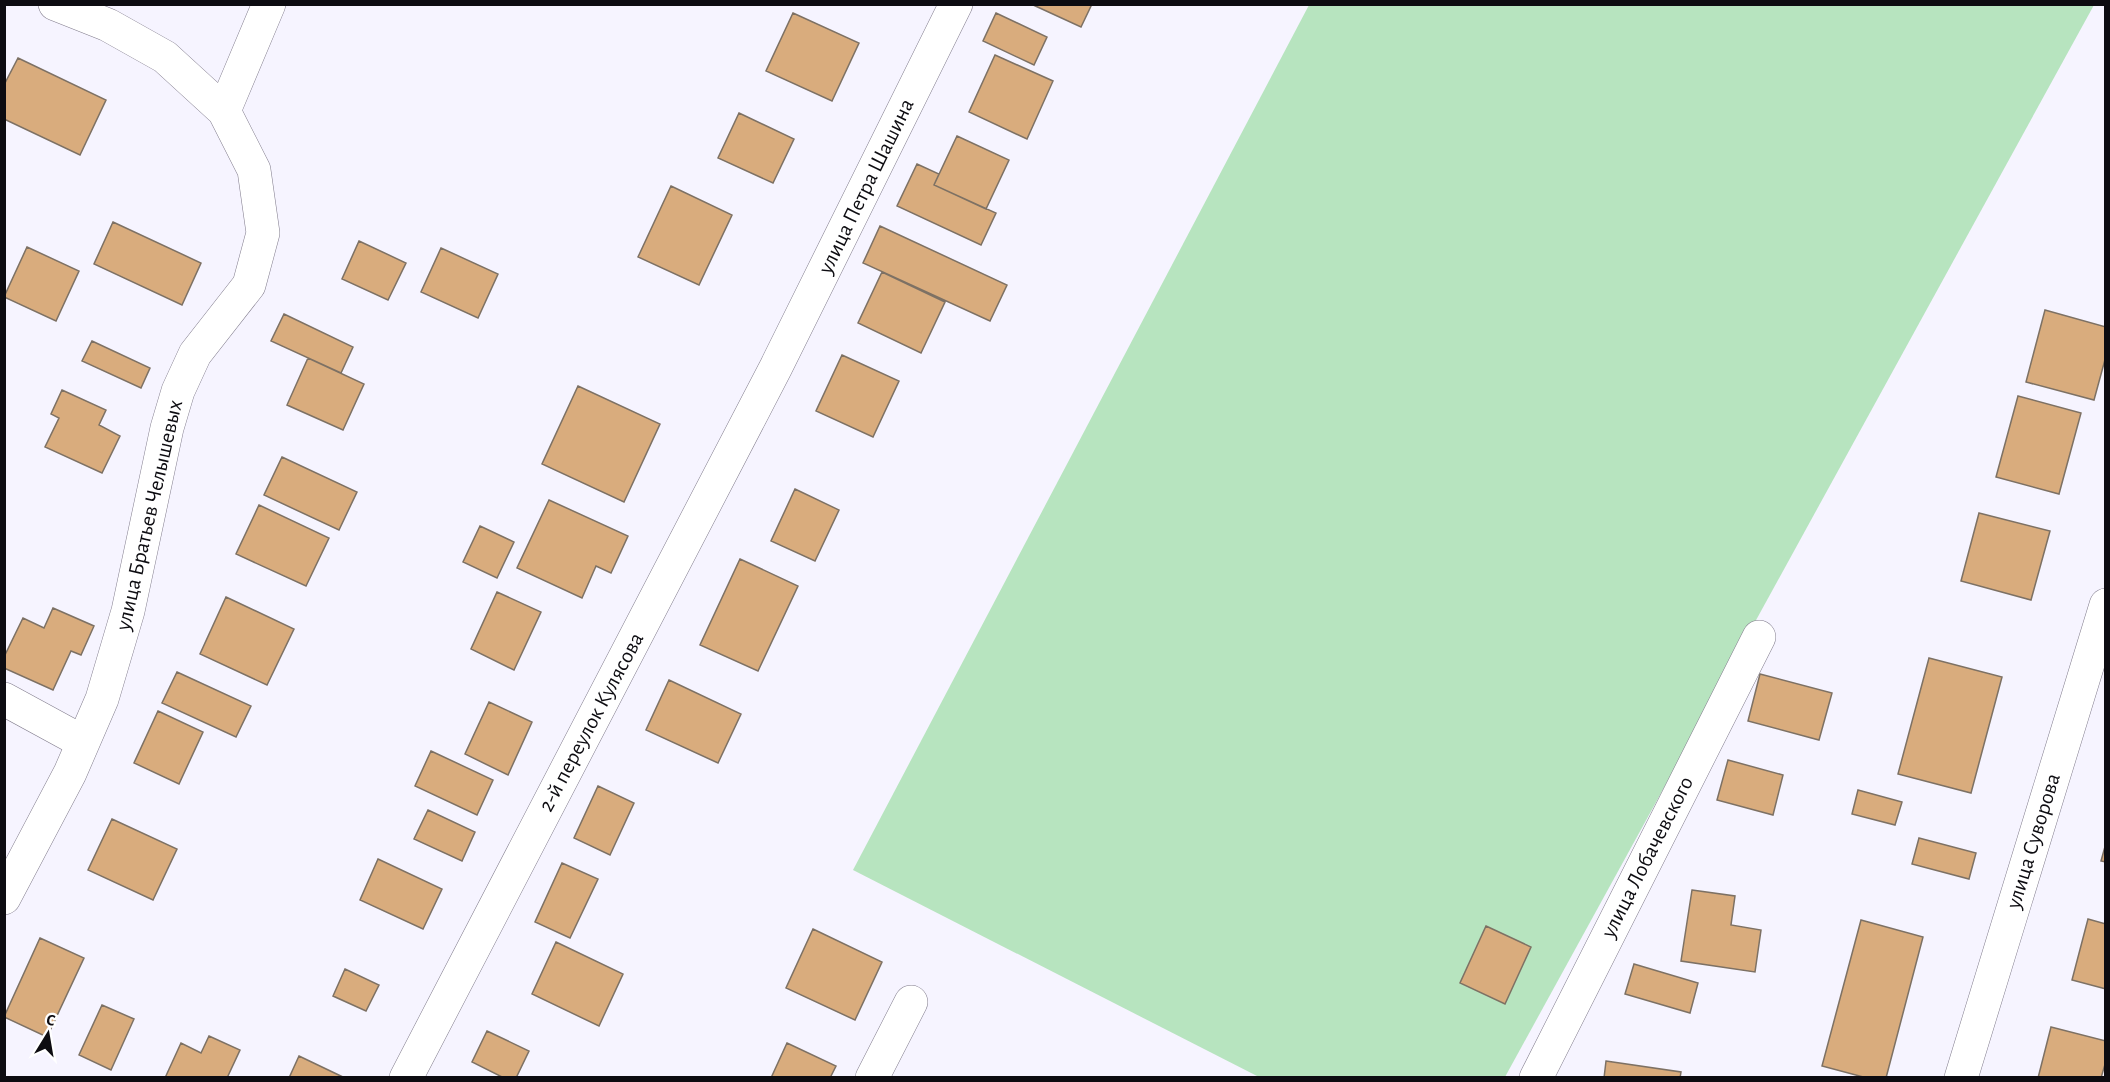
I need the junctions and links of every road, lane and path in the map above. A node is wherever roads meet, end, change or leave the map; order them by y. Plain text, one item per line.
1 (55, 4) edge
2 (269, 4) edge
3 (956, 4) edge
4 (224, 111) junction
5 (776, 367) joint
6 (2106, 605) edge
7 (1759, 637) dead end
8 (4, 699) edge
9 (84, 741) junction
10 (4, 898) edge
11 (911, 1002) dead end
12 (406, 1077) edge
13 (872, 1077) edge
14 (1536, 1077) edge
15 (1961, 1077) edge

1 - 4 street, улица Братьев Челышевых
2 - 4 street
3 - 5 street, улица Петра Шашина
4 - 9 street, улица Братьев Челышевых
5 - 12 street, 2-й переулок Кулясова
6 - 15 street, улица Суворова
7 - 14 street, улица Лобачевского
8 - 9 street
9 - 10 street, улица Братьев Челышевых
11 - 13 street

